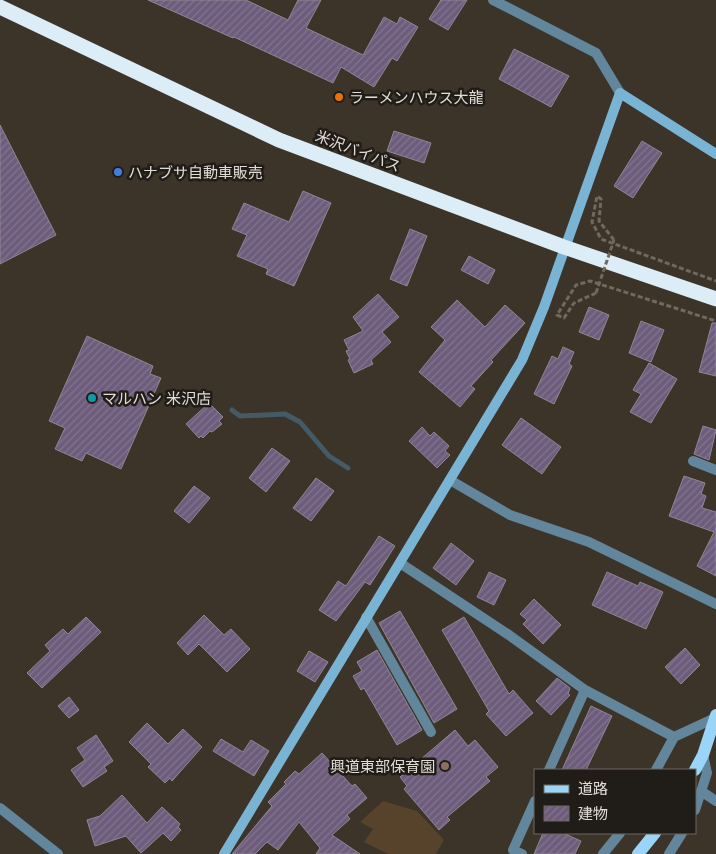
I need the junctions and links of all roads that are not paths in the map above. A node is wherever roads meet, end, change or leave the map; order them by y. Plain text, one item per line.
1 (492, 0) edge
2 (0, 7) edge
3 (620, 93) junction
4 (716, 154) edge
5 (564, 247) junction
6 (716, 299) edge
7 (693, 461) dead end
8 (716, 470) edge
9 (450, 480) junction
10 (400, 563) junction
11 (716, 604) edge
12 (366, 618) junction
13 (585, 690) junction
14 (715, 716) edge
15 (431, 732) dead end
16 (674, 737) junction
17 (703, 755) junction
18 (549, 769) edge
19 (657, 769) edge
20 (696, 769) edge
21 (701, 791) junction
22 (716, 801) edge
23 (534, 803) edge
24 (696, 807) edge
25 (0, 808) edge
26 (619, 834) edge
27 (654, 834) edge
28 (681, 834) edge
29 (58, 854) edge
30 (224, 854) edge
31 (522, 854) edge
32 (603, 854) edge
33 (638, 854) edge
34 (668, 854) edge

1 - 3 street
2 - 5 highway, 米沢バイパス
3 - 4 street
3 - 5 street
5 - 6 highway, 米沢バイパス
5 - 9 street
7 - 8 street
9 - 10 street
9 - 11 street
10 - 12 street
10 - 13 street
12 - 15 street
12 - 30 street
13 - 16 street
13 - 18 street
14 - 16 street
14 - 17 main road
16 - 19 street
17 - 20 main road
17 - 21 street
21 - 22 street
21 - 24 street
23 - 31 street
25 - 29 street
26 - 32 street
27 - 33 main road
28 - 34 street

